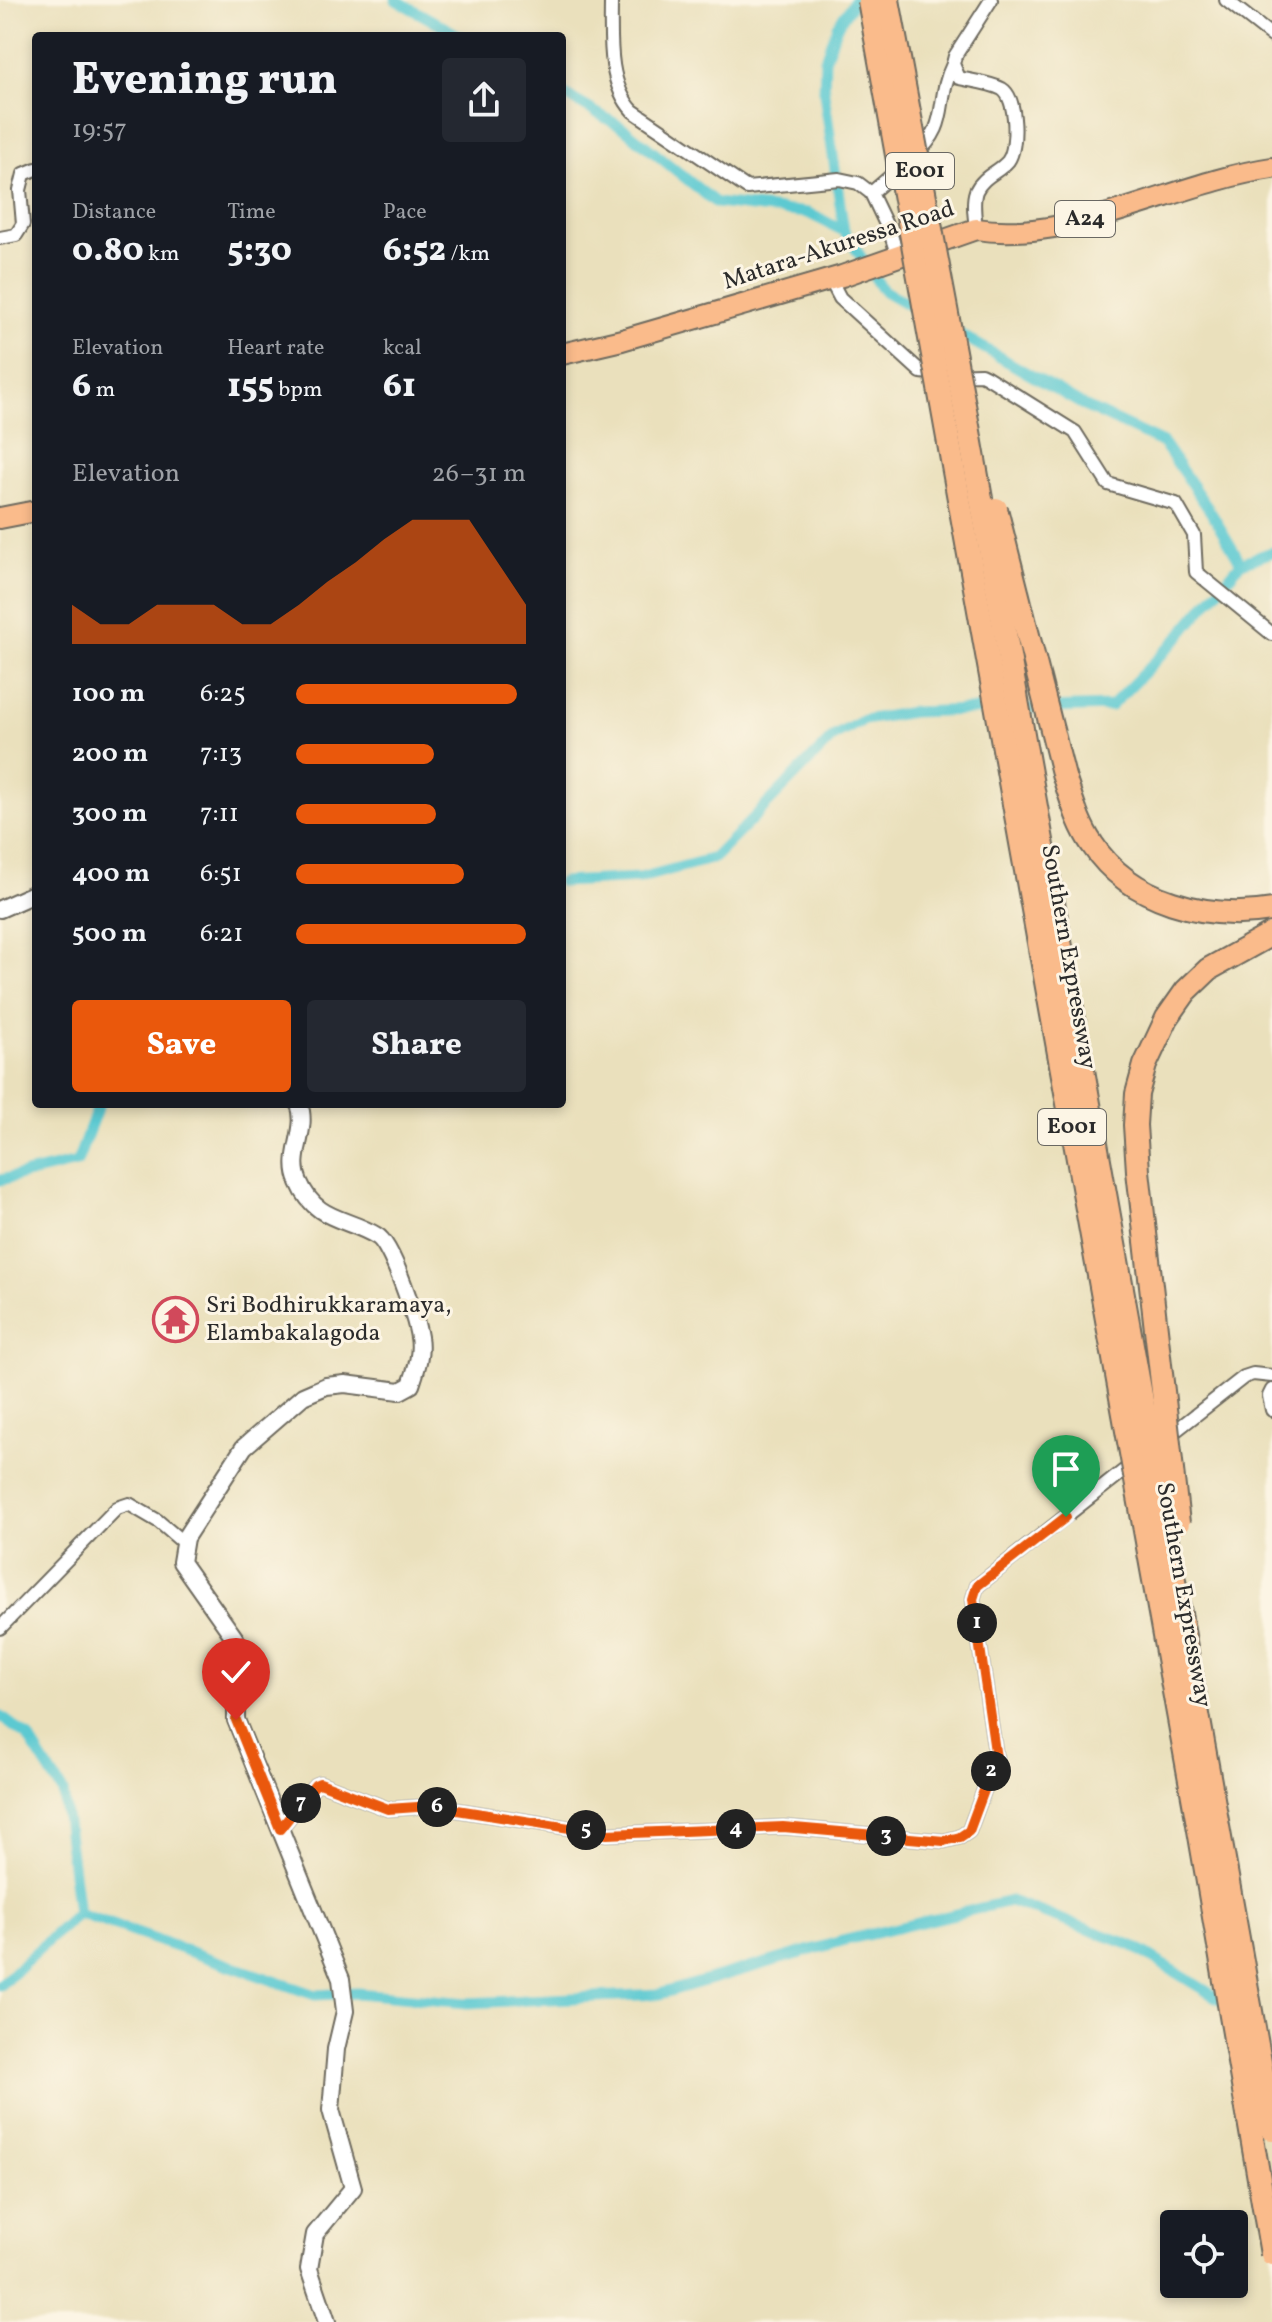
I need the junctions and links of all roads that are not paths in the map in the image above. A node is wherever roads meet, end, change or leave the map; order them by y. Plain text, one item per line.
1 (611, 0) edge
2 (869, 0) edge
3 (888, 0) edge
4 (991, 0) edge
5 (1226, 0) edge
6 (1272, 36) edge
7 (953, 64) junction
8 (1272, 168) edge
9 (32, 171) edge
10 (871, 193) junction
11 (976, 229) junction
12 (0, 238) edge
13 (892, 259) junction
14 (836, 278) junction
15 (952, 342) junction
16 (566, 353) edge
17 (32, 512) edge
18 (0, 518) edge
19 (1272, 634) edge
20 (32, 895) edge
21 (0, 909) edge
22 (1272, 910) edge
23 (1272, 934) edge
24 (300, 1108) edge
25 (1272, 1376) edge
26 (1272, 1390) edge
27 (1272, 1410) edge
28 (185, 1538) junction
29 (0, 1628) edge
30 (1217, 1821) junction
31 (280, 1829) junction
32 (1272, 2129) edge
33 (1272, 2254) edge
34 (327, 2322) edge

1 - 10 street
2 - 33 highway, Southern Expressway / E001, bridge
3 - 15 highway, Southern Expressway / E001, bridge
4 - 7 street
5 - 6 street
7 - 10 street
7 - 11 street
8 - 11 highway, Matara-Akuressa Road / A24
9 - 12 street
10 - 13 street
11 - 13 highway, Matara-Akuressa Road / A24
13 - 14 highway, Matara-Akuressa Road / A24
14 - 16 highway, Matara-Akuressa Road / A24
14 - 19 street
15 - 22 highway, bridge
15 - 30 highway, Southern Expressway / E001, bridge
17 - 18 highway
20 - 21 street
23 - 30 highway, bridge
24 - 28 street
25 - 31 street
26 - 27 street
28 - 29 street
28 - 31 street
30 - 32 highway, Southern Expressway / E001, bridge
31 - 34 street

